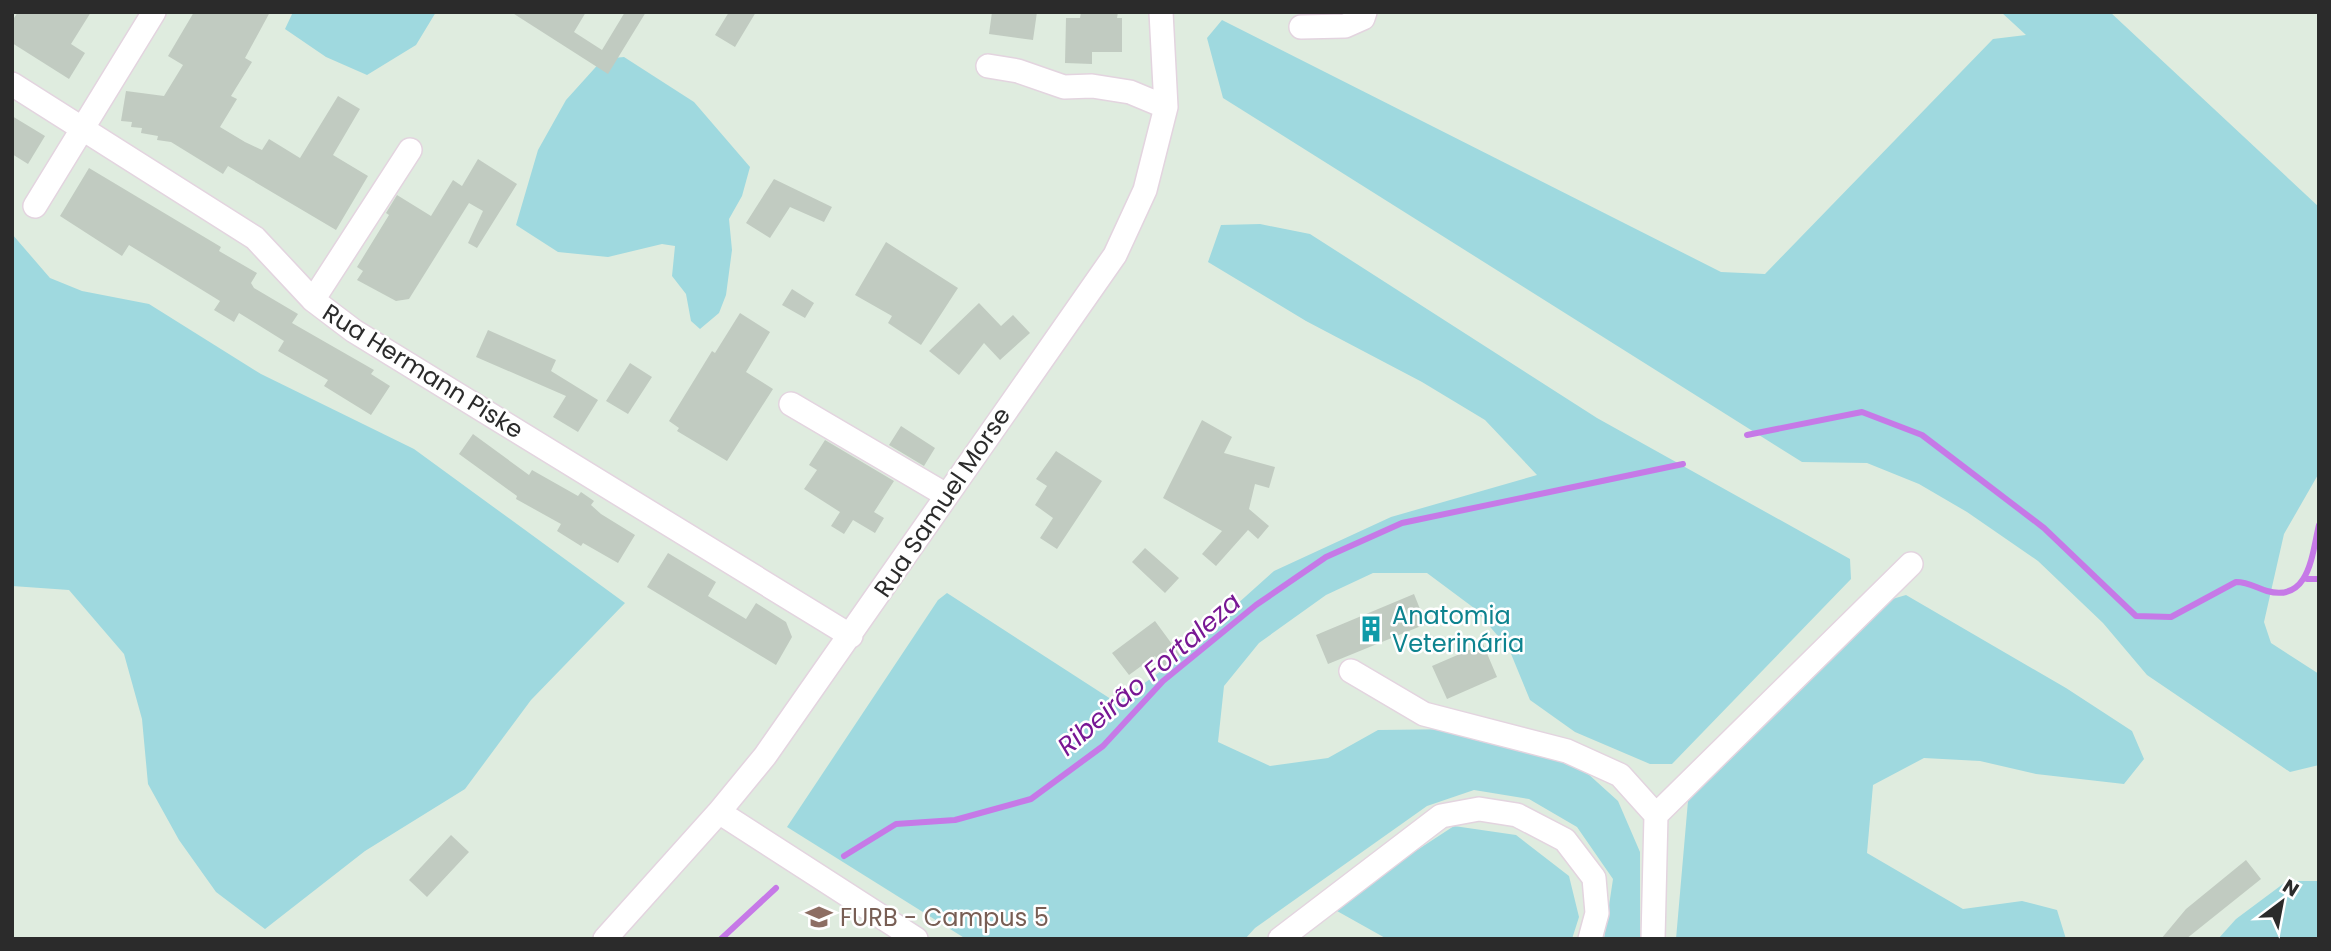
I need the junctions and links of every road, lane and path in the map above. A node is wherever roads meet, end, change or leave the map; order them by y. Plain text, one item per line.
1 (154, 12) edge
2 (1161, 12) edge
3 (1365, 12) edge
4 (1301, 27) dead end
5 (988, 66) dead end
6 (12, 85) edge
7 (1166, 107) junction
8 (83, 128) junction
9 (410, 150) dead end
10 (35, 206) dead end
11 (313, 300) junction
12 (791, 404) dead end
13 (946, 495) junction
14 (1911, 564) dead end
15 (851, 636) junction
16 (1351, 671) dead end
17 (719, 812) junction
18 (1656, 815) junction
19 (605, 939) edge
20 (916, 939) edge
21 (1280, 939) edge
22 (1590, 939) edge
23 (1653, 939) edge

1 - 8 street
2 - 7 street, Rua Samuel Morse
3 - 4 street
5 - 7 street
6 - 8 street, Rua Hermann Piske
7 - 13 street, Rua Samuel Morse
8 - 10 street
8 - 11 street, Rua Hermann Piske
9 - 11 street
11 - 15 street, Rua Hermann Piske
12 - 13 street
13 - 15 street, Rua Samuel Morse
14 - 18 street
15 - 17 street, Rua Samuel Morse
16 - 18 street
17 - 19 street, Rua Samuel Morse
17 - 20 street
18 - 23 street
21 - 22 street

